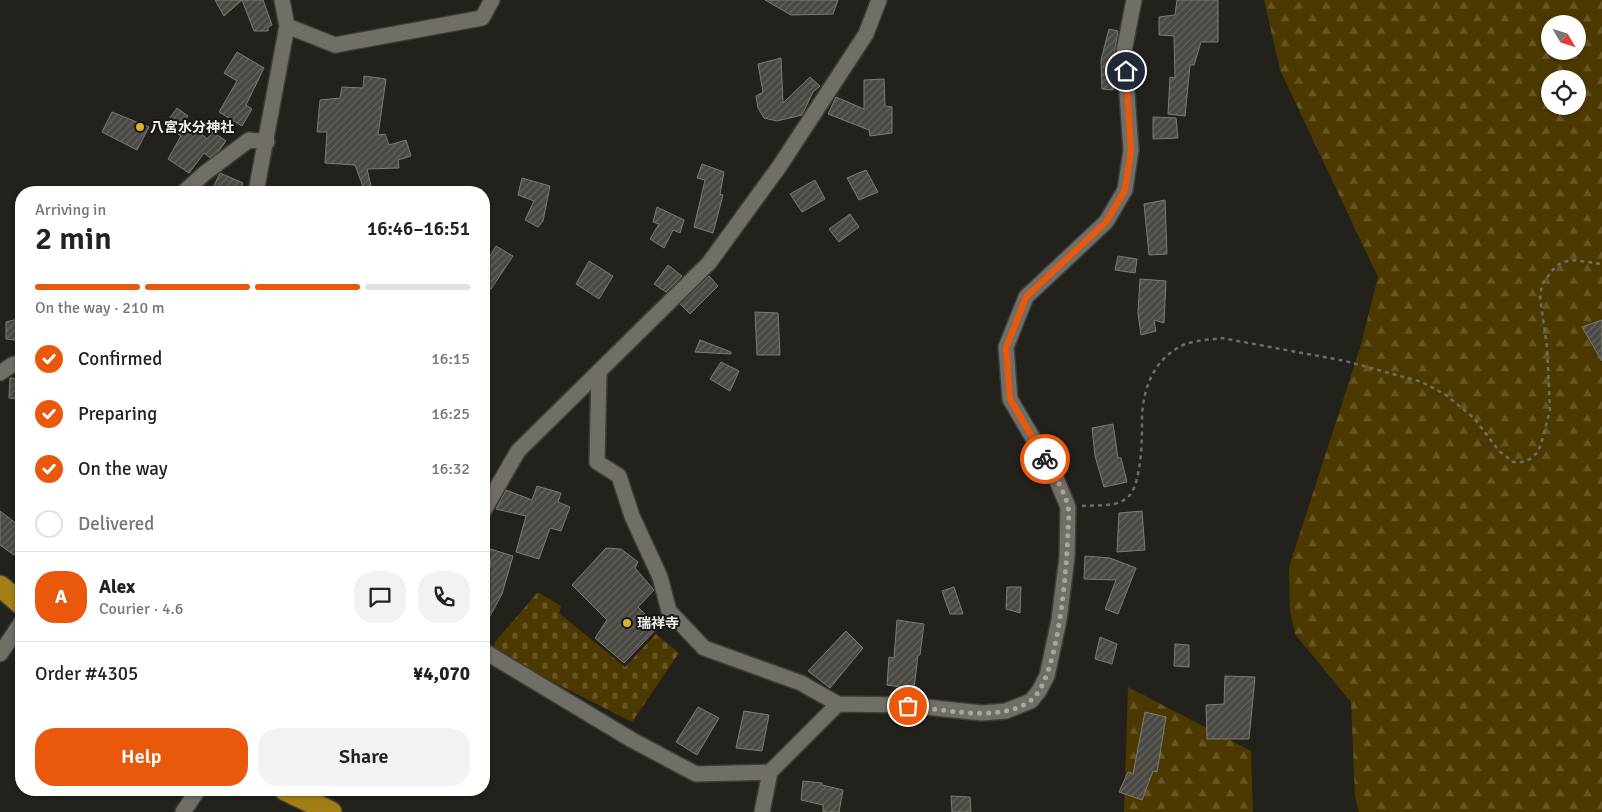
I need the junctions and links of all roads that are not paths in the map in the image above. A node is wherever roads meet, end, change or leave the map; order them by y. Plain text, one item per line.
1 (282, 0) edge
2 (492, 0) edge
3 (879, 0) edge
4 (1134, 0) edge
5 (288, 26) junction
6 (267, 142) junction
7 (190, 186) edge
8 (257, 186) edge
9 (15, 364) edge
10 (599, 371) junction
11 (0, 373) edge
12 (490, 500) edge
13 (0, 586) edge
14 (15, 599) edge
15 (15, 632) edge
16 (0, 654) edge
17 (490, 655) edge
18 (838, 704) junction
19 (770, 772) junction
20 (194, 796) edge
21 (298, 796) edge
22 (183, 812) edge
23 (331, 812) edge
24 (762, 812) edge

1 - 5 street
2 - 5 street
3 - 10 street
4 - 18 street
5 - 6 street
6 - 7 street
6 - 8 street
9 - 11 street
10 - 12 street
10 - 18 street
13 - 14 highway
15 - 16 street
17 - 19 street
18 - 19 street
19 - 24 street
20 - 22 street
21 - 23 highway

